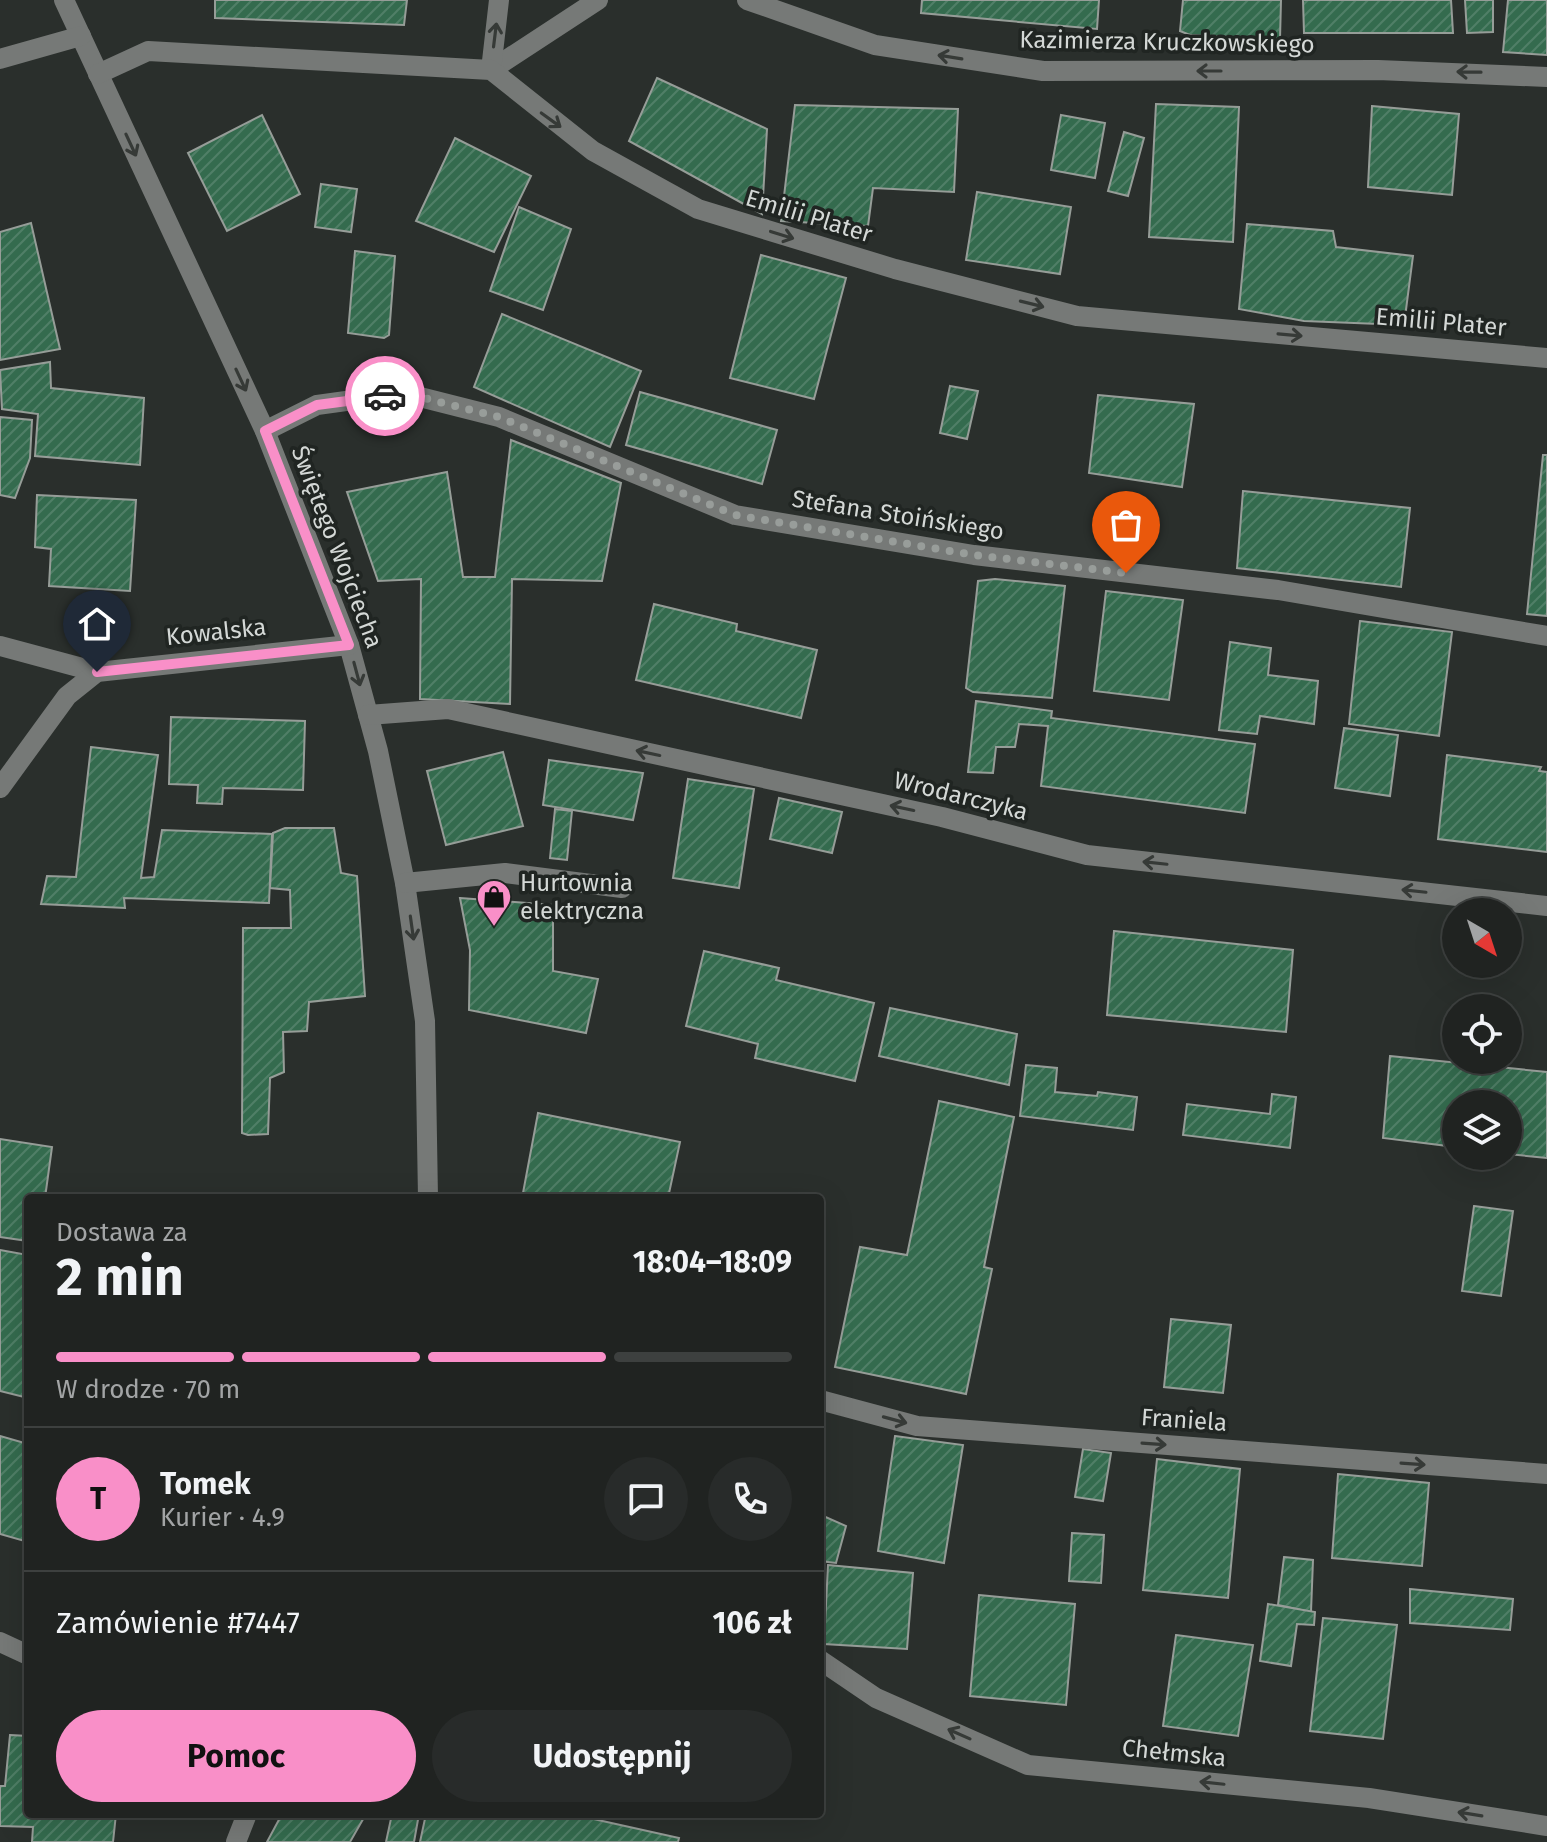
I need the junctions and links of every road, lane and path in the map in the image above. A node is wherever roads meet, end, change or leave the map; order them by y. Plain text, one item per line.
1 (64, 0) edge
2 (499, 0) edge
3 (598, 0) edge
4 (747, 0) edge
5 (81, 36) junction
6 (0, 59) edge
7 (491, 70) junction
8 (98, 74) junction
9 (1547, 77) edge
10 (1547, 358) edge
11 (265, 431) junction
12 (1547, 636) edge
13 (349, 645) junction
14 (0, 646) edge
15 (97, 672) junction
16 (368, 715) junction
17 (0, 788) edge
18 (405, 883) junction
19 (622, 888) dead end
20 (1547, 906) edge
21 (428, 1194) edge
22 (824, 1401) edge
23 (1547, 1474) edge
24 (0, 1642) edge
25 (24, 1653) edge
26 (824, 1663) edge
27 (245, 1818) edge
28 (1547, 1826) edge
29 (236, 1842) edge

1 - 5 street, Świętego Wojciecha
7 -> 2 street
3 - 7 street
9 -> 4 street, Kazimierza Kruczkowskiego
5 - 6 street
5 - 8 street, Świętego Wojciecha
7 - 8 street
7 -> 10 street, Emilii Plater
8 -> 11 street, Świętego Wojciecha
11 - 12 street, Stefana Stoińskiego
11 - 13 street, Świętego Wojciecha
13 - 15 street, Kowalska
13 -> 16 street, Świętego Wojciecha
14 - 15 street
15 - 17 street
16 - 18 street, Świętego Wojciecha
20 -> 16 street, Wrodarczyka
18 - 19 street
18 -> 21 street, Świętego Wojciecha
22 -> 23 street, Franiela
24 - 25 street
28 -> 26 street, Chełmska
27 - 29 street

